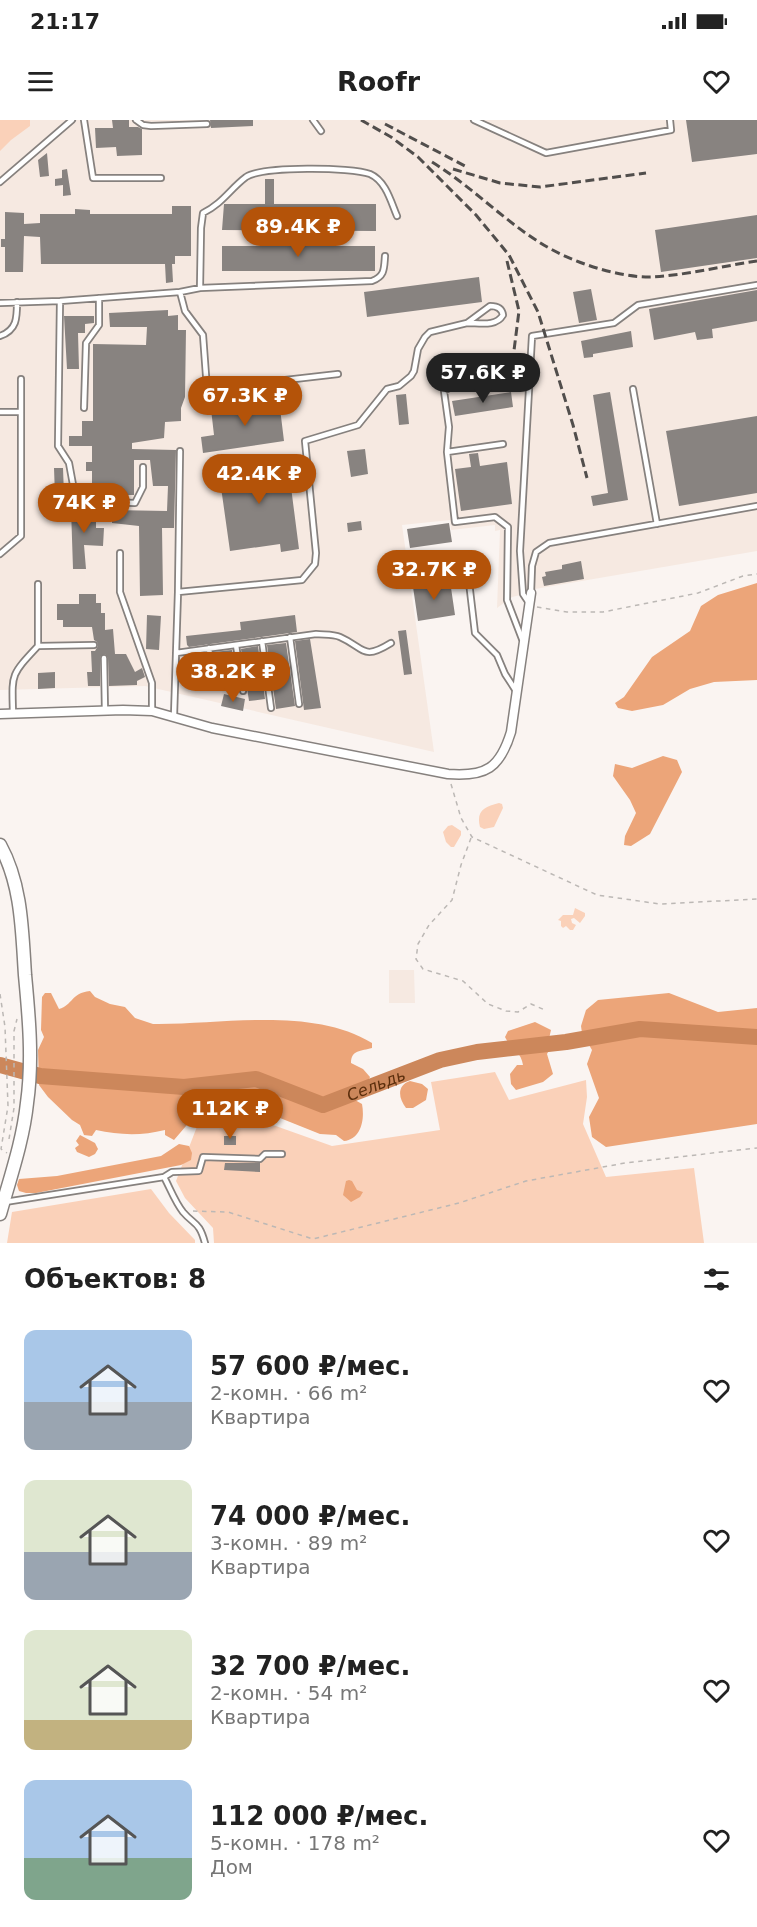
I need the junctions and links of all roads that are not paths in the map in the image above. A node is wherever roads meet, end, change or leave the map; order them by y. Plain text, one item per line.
1 (72, 120) edge
2 (84, 120) edge
3 (135, 120) edge
4 (313, 120) edge
5 (474, 120) edge
6 (670, 120) edge
7 (207, 124) dead end
8 (321, 131) dead end
9 (161, 178) dead end
10 (0, 182) edge
11 (397, 216) dead end
12 (385, 256) dead end
13 (757, 285) edge
14 (200, 288) junction
15 (180, 292) junction
16 (99, 298) junction
17 (60, 301) junction
18 (16, 302) junction
19 (0, 303) edge
20 (467, 324) junction
21 (0, 336) edge
22 (488, 366) dead end
23 (338, 374) dead end
24 (21, 379) dead end
25 (633, 389) dead end
26 (84, 408) dead end
27 (0, 412) edge
28 (21, 412) junction
29 (503, 444) dead end
30 (180, 450) dead end
31 (447, 452) junction
32 (143, 467) dead end
33 (757, 506) edge
34 (657, 524) junction
35 (120, 553) dead end
36 (0, 554) edge
37 (467, 565) dead end
38 (38, 584) dead end
39 (178, 592) junction
40 (531, 593) joint
41 (530, 605) junction
42 (290, 637) junction
43 (262, 641) junction
44 (390, 644) dead end
45 (94, 645) dead end
46 (236, 645) junction
47 (524, 645) junction
48 (38, 646) junction
49 (209, 648) junction
50 (176, 653) junction
51 (104, 658) dead end
52 (214, 687) dead end
53 (243, 691) dead end
54 (518, 693) junction
55 (299, 704) dead end
56 (271, 708) dead end
57 (105, 711) junction
58 (152, 711) junction
59 (0, 714) edge
60 (13, 714) junction
61 (174, 716) junction
62 (0, 845) edge
63 (282, 1154) dead end
64 (164, 1177) junction
65 (4, 1202) junction
66 (0, 1214) edge
67 (205, 1243) edge

1 - 10 lane
2 - 9 lane
3 - 7 lane
4 - 8 lane
5 - 6 lane
11 - 14 lane
12 - 14 lane
13 - 41 lane
14 - 15 lane
15 - 16 lane
15 - 23 lane
16 - 17 lane
16 - 26 lane
17 - 18 lane
17 - 32 lane
18 - 19 lane
18 - 21 lane
20 - 20 lane
20 - 39 lane
22 - 31 lane
24 - 28 lane
25 - 34 lane
27 - 28 lane
28 - 36 lane
29 - 31 lane
30 - 39 lane
31 - 47 lane
33 - 34 lane
34 - 40 lane
35 - 58 lane
37 - 54 lane
38 - 48 lane
39 - 50 lane
40 - 41 street
41 - 47 street
42 - 43 lane
42 - 44 lane
42 - 55 lane
43 - 46 lane
43 - 56 lane
45 - 48 lane
46 - 49 lane
46 - 53 lane
47 - 54 street
48 - 60 lane
49 - 50 lane
49 - 52 lane
50 - 61 lane
51 - 57 lane
54 - 61 street
57 - 58 street
57 - 60 street
58 - 61 street
59 - 60 street
62 - 65 main road
63 - 64 lane
64 - 65 lane
64 - 67 lane
65 - 66 main road

